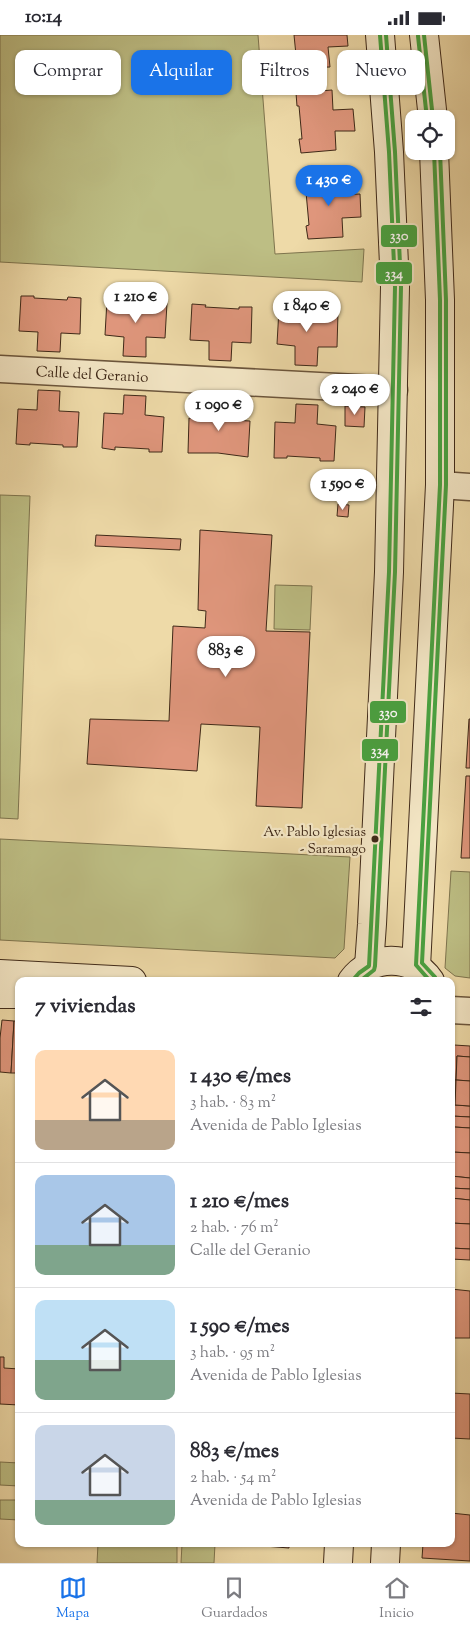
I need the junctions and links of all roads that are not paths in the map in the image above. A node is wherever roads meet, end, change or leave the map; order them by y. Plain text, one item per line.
1 (380, 35) edge
2 (424, 35) edge
3 (432, 110) edge
4 (434, 160) edge
5 (0, 369) edge
6 (394, 390) junction
7 (440, 485) junction
8 (470, 487) edge
9 (360, 973) edge
10 (0, 974) edge
11 (423, 974) edge
12 (57, 977) edge
13 (0, 993) edge
14 (15, 994) edge
15 (455, 1010) edge
16 (470, 1011) edge
17 (339, 1547) edge
18 (386, 1547) edge
19 (338, 1563) edge
20 (385, 1563) edge

1 - 6 street
2 - 3 street
4 - 7 street
5 - 6 street, Calle del Geranio
6 - 9 street
7 - 8 street
7 - 11 street
9 - 11 street
10 - 12 street
13 - 14 street
15 - 16 street
17 - 19 street
18 - 20 street

